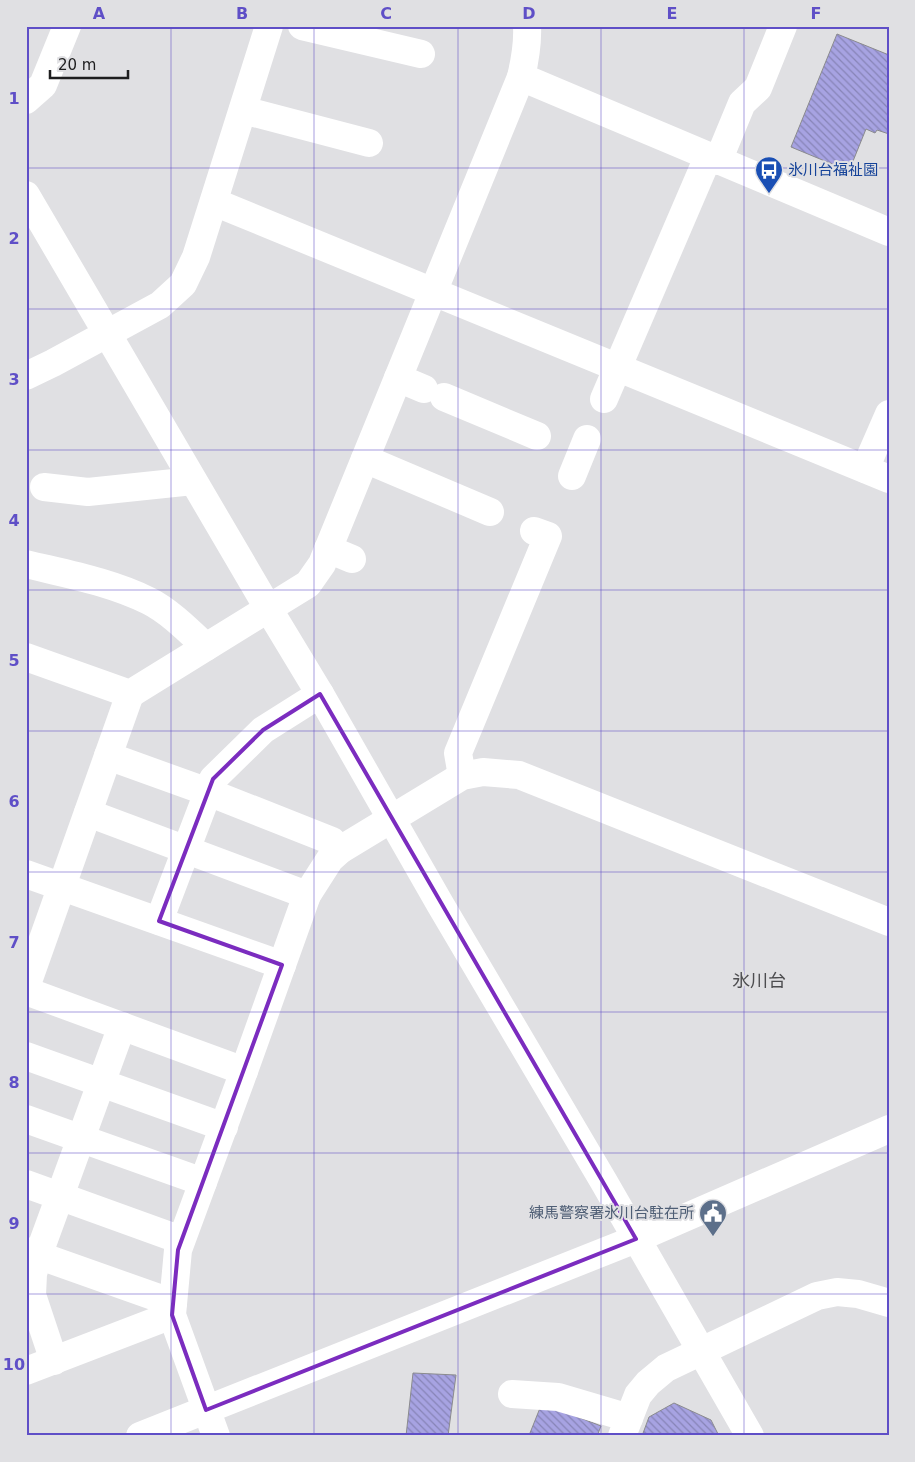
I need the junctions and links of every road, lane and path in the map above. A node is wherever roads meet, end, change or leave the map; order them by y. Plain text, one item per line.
1 (67, 26) edge
2 (269, 26) edge
3 (302, 26) edge
4 (527, 26) edge
5 (783, 26) edge
6 (421, 54) dead end
7 (521, 77) junction
8 (26, 100) edge
9 (243, 110) junction
10 (370, 143) dead end
11 (713, 159) junction
12 (26, 195) edge
13 (214, 202) junction
14 (889, 232) edge
15 (433, 291) junction
16 (108, 334) junction
17 (617, 367) junction
18 (26, 376) edge
19 (398, 378) junction
20 (604, 399) dead end
21 (889, 414) edge
22 (537, 436) dead end
23 (365, 459) junction
24 (877, 474) edge
25 (193, 481) junction
26 (44, 487) dead end
27 (490, 512) dead end
28 (534, 531) dead end
29 (26, 564) edge
30 (268, 608) junction
31 (206, 647) junction
32 (26, 657) edge
33 (130, 694) junction
34 (320, 694) junction
35 (108, 756) junction
36 (462, 776) junction
37 (208, 792) junction
38 (88, 814) junction
39 (392, 818) junction
40 (186, 849) junction
41 (340, 850) junction
42 (26, 874) edge
43 (62, 887) junction
44 (307, 895) junction
45 (159, 921) junction
46 (889, 922) edge
47 (282, 964) junction
48 (26, 989) edge
49 (122, 1026) junction
50 (26, 1056) edge
51 (244, 1071) junction
52 (102, 1083) junction
53 (26, 1119) edge
54 (224, 1127) junction
55 (889, 1129) edge
56 (81, 1139) junction
57 (203, 1182) junction
58 (26, 1184) edge
59 (60, 1196) junction
60 (636, 1239) junction
61 (181, 1240) junction
62 (32, 1254) edge
63 (889, 1304) edge
64 (173, 1309) junction
65 (35, 1325) edge
66 (703, 1352) junction
67 (54, 1361) junction
68 (26, 1371) edge
69 (512, 1394) dead end
70 (206, 1410) junction
71 (625, 1427) edge
72 (140, 1436) edge
73 (216, 1436) edge
74 (750, 1436) edge

1 - 8 street
2 - 9 street
3 - 6 street
4 - 7 street
5 - 11 street
7 - 11 street
7 - 15 street
9 - 10 street
9 - 13 street
11 - 14 street
11 - 17 street
12 - 16 street
13 - 15 street
13 - 16 street
15 - 17 street
15 - 19 street
16 - 18 street
16 - 25 street
17 - 20 street
17 - 24 street
19 - 22 street
19 - 23 street
21 - 24 street
23 - 27 street
23 - 30 street
25 - 26 street
25 - 30 street
28 - 36 street
29 - 31 street
30 - 31 street
30 - 34 street
31 - 33 street
32 - 33 street
33 - 35 street
34 - 37 street
34 - 39 street
35 - 37 street
35 - 38 street
36 - 39 street
36 - 46 street
37 - 40 street
37 - 41 street
38 - 40 street
38 - 43 street
39 - 41 street
39 - 60 street
40 - 44 street
40 - 45 street
41 - 44 street
42 - 43 street
43 - 45 street
43 - 48 street
44 - 47 street
45 - 47 street
47 - 51 street
48 - 49 street
49 - 51 street
49 - 52 street
50 - 52 street
51 - 54 street
52 - 54 street
52 - 56 street
53 - 56 street
54 - 57 street
55 - 60 street
56 - 57 street
56 - 59 street
57 - 61 street
58 - 59 street
59 - 61 street
59 - 62 street
60 - 66 street
60 - 70 street
61 - 64 street
62 - 64 street
62 - 65 street
63 - 66 street
64 - 67 street
64 - 70 street
65 - 67 street
66 - 71 street
66 - 74 street
67 - 68 street
69 - 71 street
70 - 72 street
70 - 73 street

